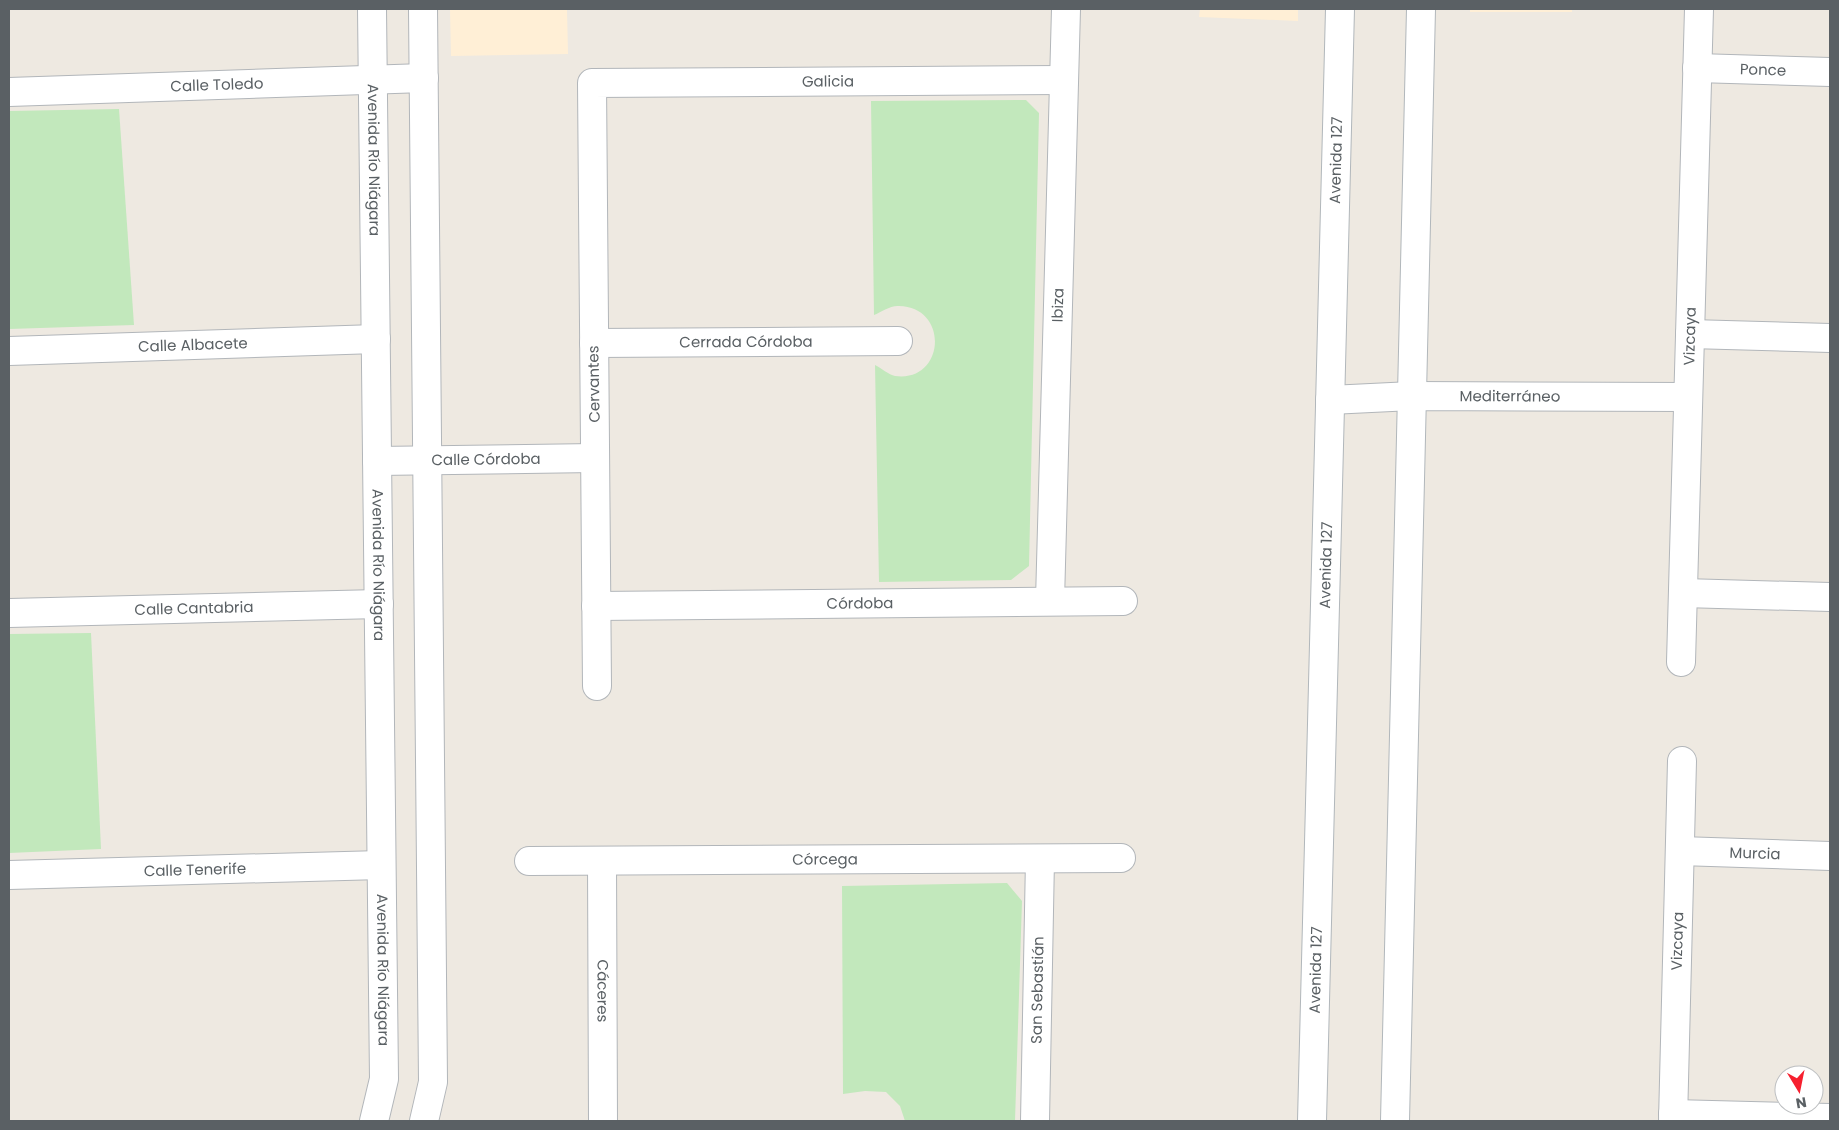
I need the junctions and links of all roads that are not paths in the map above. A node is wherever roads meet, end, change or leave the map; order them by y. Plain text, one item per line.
1 (372, 9) edge
2 (423, 9) edge
3 (1066, 9) edge
4 (1340, 9) edge
5 (1422, 9) edge
6 (1699, 9) edge
7 (1697, 68) junction
8 (1830, 72) edge
9 (424, 78) junction
10 (373, 79) junction
11 (1064, 80) junction
12 (592, 83) joint
13 (9, 92) edge
14 (1690, 334) junction
15 (376, 338) junction
16 (1830, 338) edge
17 (898, 340) dead end
18 (594, 343) junction
19 (9, 351) edge
20 (1412, 396) junction
21 (1688, 397) junction
22 (1330, 400) junction
23 (595, 458) junction
24 (427, 460) junction
25 (377, 461) junction
26 (1683, 593) junction
27 (1830, 598) edge
28 (1050, 601) junction
29 (1123, 601) dead end
30 (378, 604) junction
31 (596, 606) junction
32 (9, 613) edge
33 (1681, 662) dead end
34 (597, 686) dead end
35 (1682, 761) dead end
36 (1680, 851) junction
37 (1830, 856) edge
38 (1121, 858) dead end
39 (1040, 859) junction
40 (529, 861) dead end
41 (602, 861) junction
42 (381, 865) junction
43 (9, 875) edge
44 (1673, 1118) edge
45 (1830, 1118) edge
46 (374, 1121) edge
47 (424, 1121) edge
48 (603, 1121) edge
49 (1035, 1121) edge
50 (1312, 1121) edge
51 (1395, 1121) edge

1 - 10 street, Avenida Río Niágara
2 - 9 street
3 - 11 street, Ibiza
4 - 22 street, Avenida 127
5 - 20 street
6 - 7 street, Vizcaya
7 - 8 street, Ponce
7 - 14 street, Vizcaya
9 - 10 street, Calle Toledo
9 - 24 street
10 - 13 street, Calle Toledo
10 - 15 street, Avenida Río Niágara
11 - 12 street, Galicia
11 - 28 street, Ibiza
12 - 18 street, Cervantes
14 - 16 street
14 - 21 street, Vizcaya
15 - 19 street, Calle Albacete
15 - 25 street, Avenida Río Niágara
17 - 18 street, Cerrada Córdoba
18 - 23 street, Cervantes
20 - 21 street, Mediterráneo
20 - 22 street, Mediterráneo
20 - 51 street
21 - 26 street, Vizcaya
22 - 50 street, Avenida 127
23 - 24 street, Calle Córdoba
23 - 31 street, Cervantes
24 - 25 street, Calle Córdoba
24 - 47 street
25 - 30 street, Avenida Río Niágara
26 - 27 street
26 - 33 street, Vizcaya
28 - 29 street, Córdoba
28 - 31 street, Córdoba
30 - 32 street, Calle Cantabria
30 - 42 street, Avenida Río Niágara
31 - 34 street, Cervantes
35 - 36 street, Vizcaya
36 - 37 street, Murcia
36 - 44 street, Vizcaya
38 - 39 street, Córcega
39 - 41 street, Córcega
39 - 49 street, San Sebastián
40 - 41 street, Córcega
41 - 48 street, Cáceres
42 - 43 street, Calle Tenerife
42 - 46 street, Avenida Río Niágara
44 - 45 street

